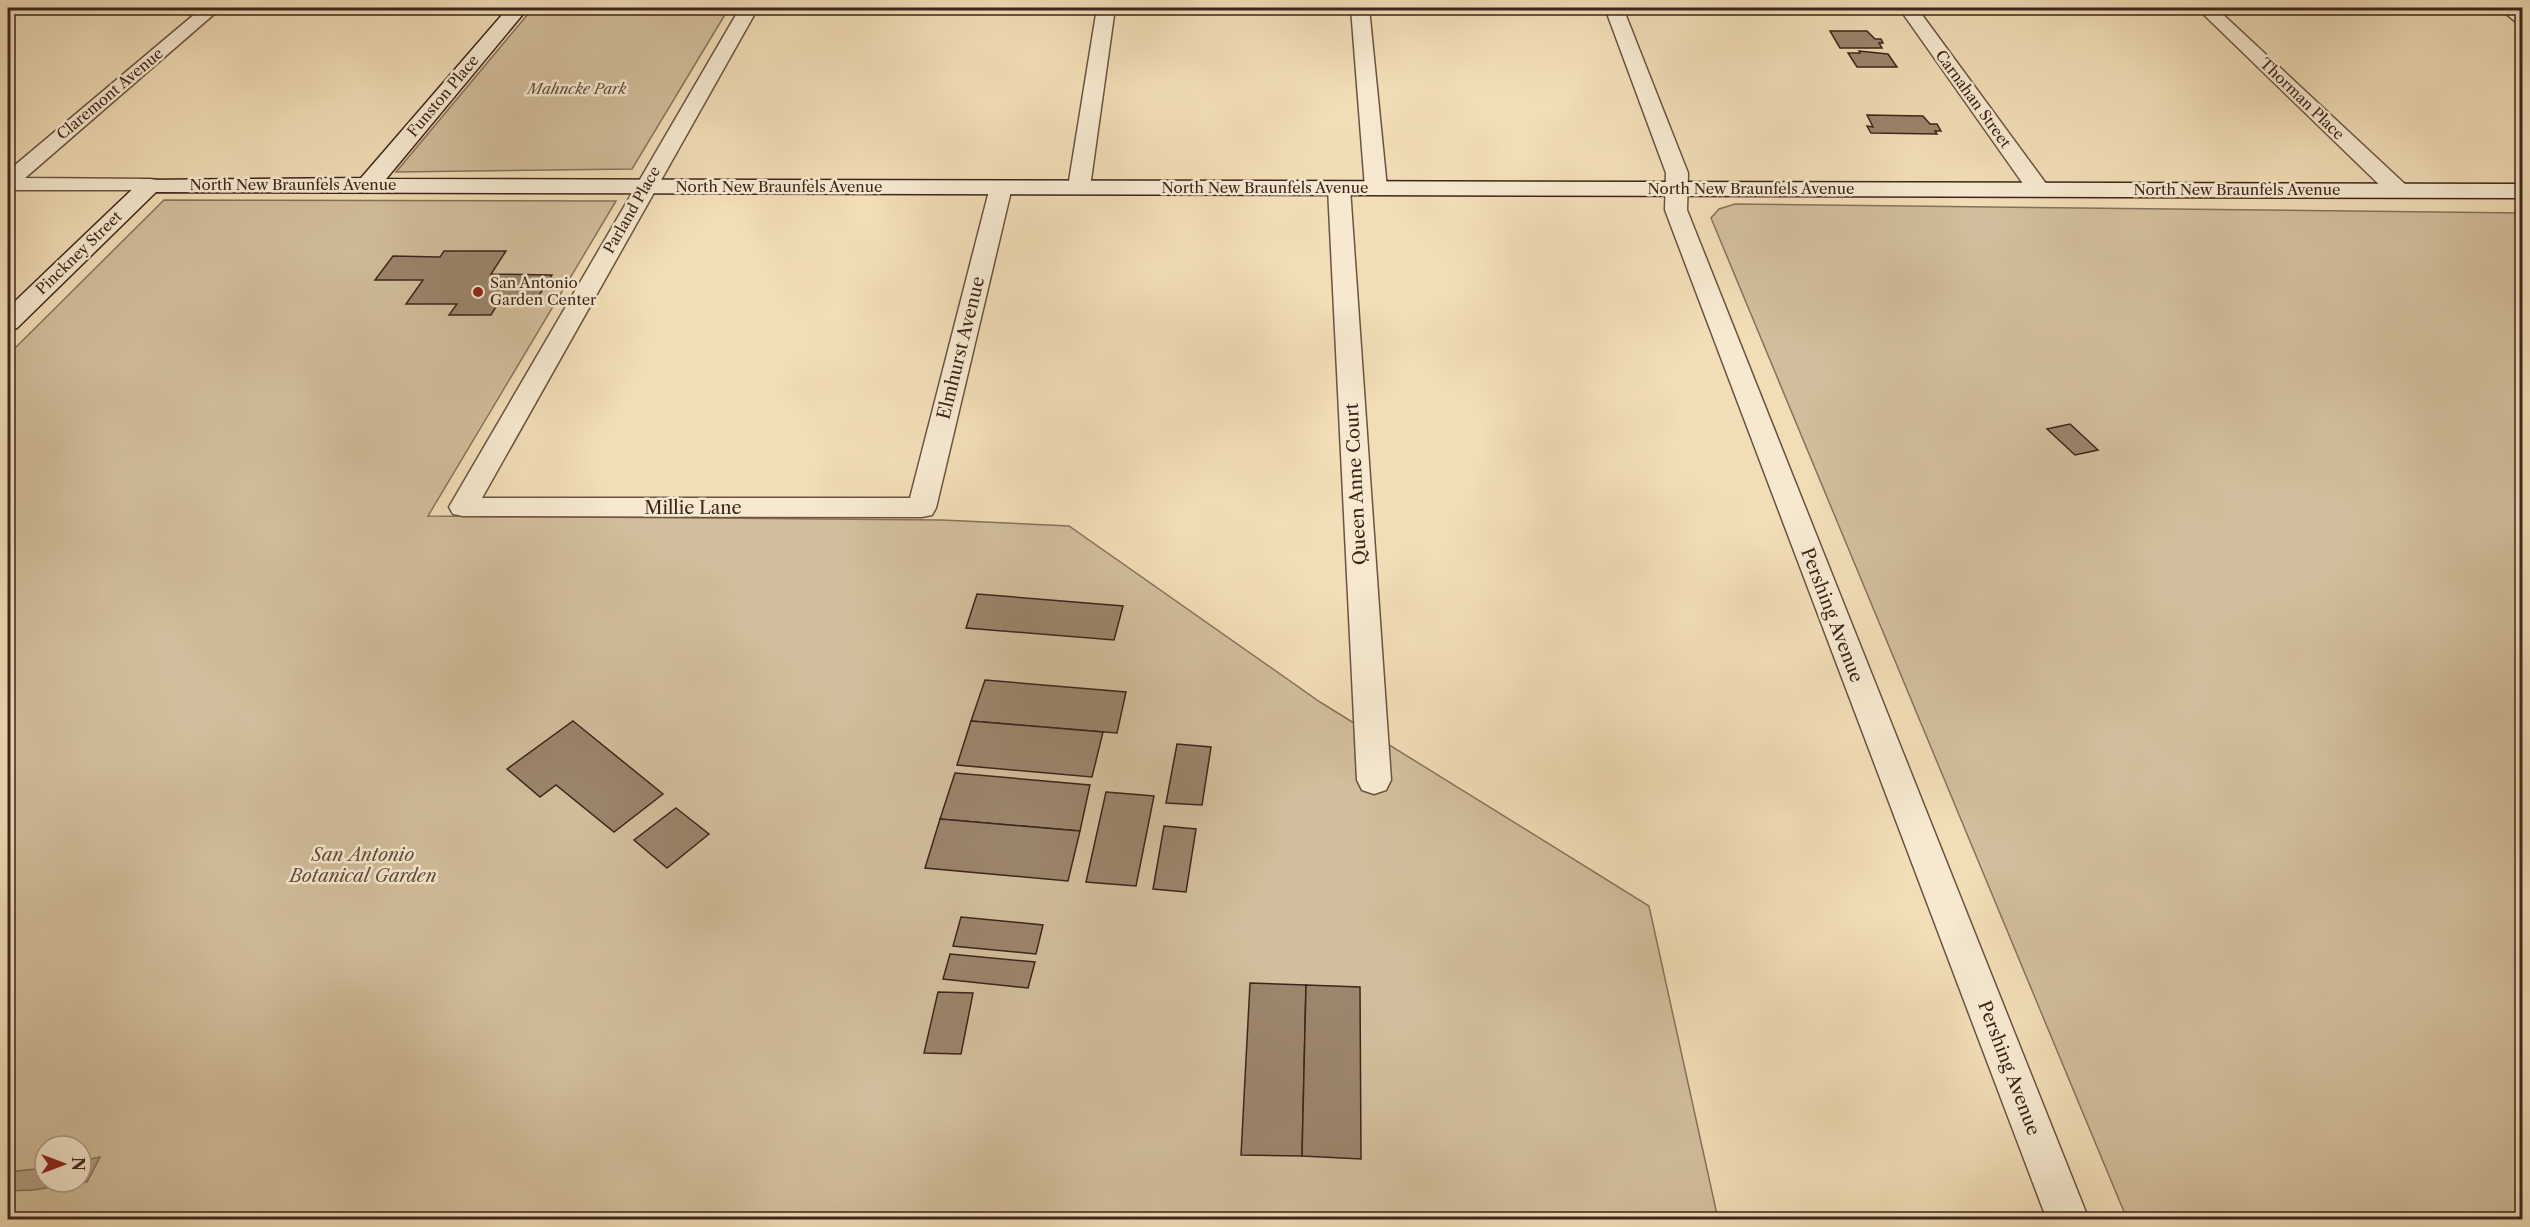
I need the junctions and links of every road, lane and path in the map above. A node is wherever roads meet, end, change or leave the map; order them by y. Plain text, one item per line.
1 (212, 8) edge
2 (518, 8) edge
3 (749, 8) edge
4 (1106, 8) edge
5 (1360, 8) edge
6 (1614, 8) edge
7 (1908, 8) edge
8 (2206, 8) edge
9 (2508, 8) edge
10 (2523, 18) edge
11 (8, 183) edge
12 (150, 185) junction
13 (368, 185) junction
14 (645, 186) junction
15 (1001, 187) junction
16 (1079, 187) junction
17 (1339, 188) junction
18 (1376, 188) junction
19 (1676, 189) junction
20 (2039, 190) junction
21 (2399, 191) junction
22 (2523, 191) edge
23 (8, 322) edge
24 (463, 507) joint
25 (922, 508) joint
26 (1374, 780) dead end
27 (2067, 1220) edge

1 - 11 street, Claremont Avenue
2 - 13 street, Funston Place
3 - 14 street, Parland Place
4 - 16 street
5 - 18 street
6 - 19 street, Pershing Avenue
7 - 20 street, Carnahan Street
8 - 21 street, Thorman Place
9 - 10 street
11 - 12 street, North New Braunfels Avenue
12 - 13 street, North New Braunfels Avenue
12 - 23 street, Pinckney Street
13 - 14 street, North New Braunfels Avenue
14 - 15 street, North New Braunfels Avenue
14 - 24 street, Parland Place
15 - 16 street, North New Braunfels Avenue
15 - 25 street, Elmhurst Avenue
16 - 17 street, North New Braunfels Avenue
17 - 18 street, North New Braunfels Avenue
17 - 26 street, Queen Anne Court
18 - 19 street, North New Braunfels Avenue
19 - 20 street, North New Braunfels Avenue
19 - 27 street, Pershing Avenue
20 - 21 street, North New Braunfels Avenue
21 - 22 street, North New Braunfels Avenue
24 - 25 street, Millie Lane

